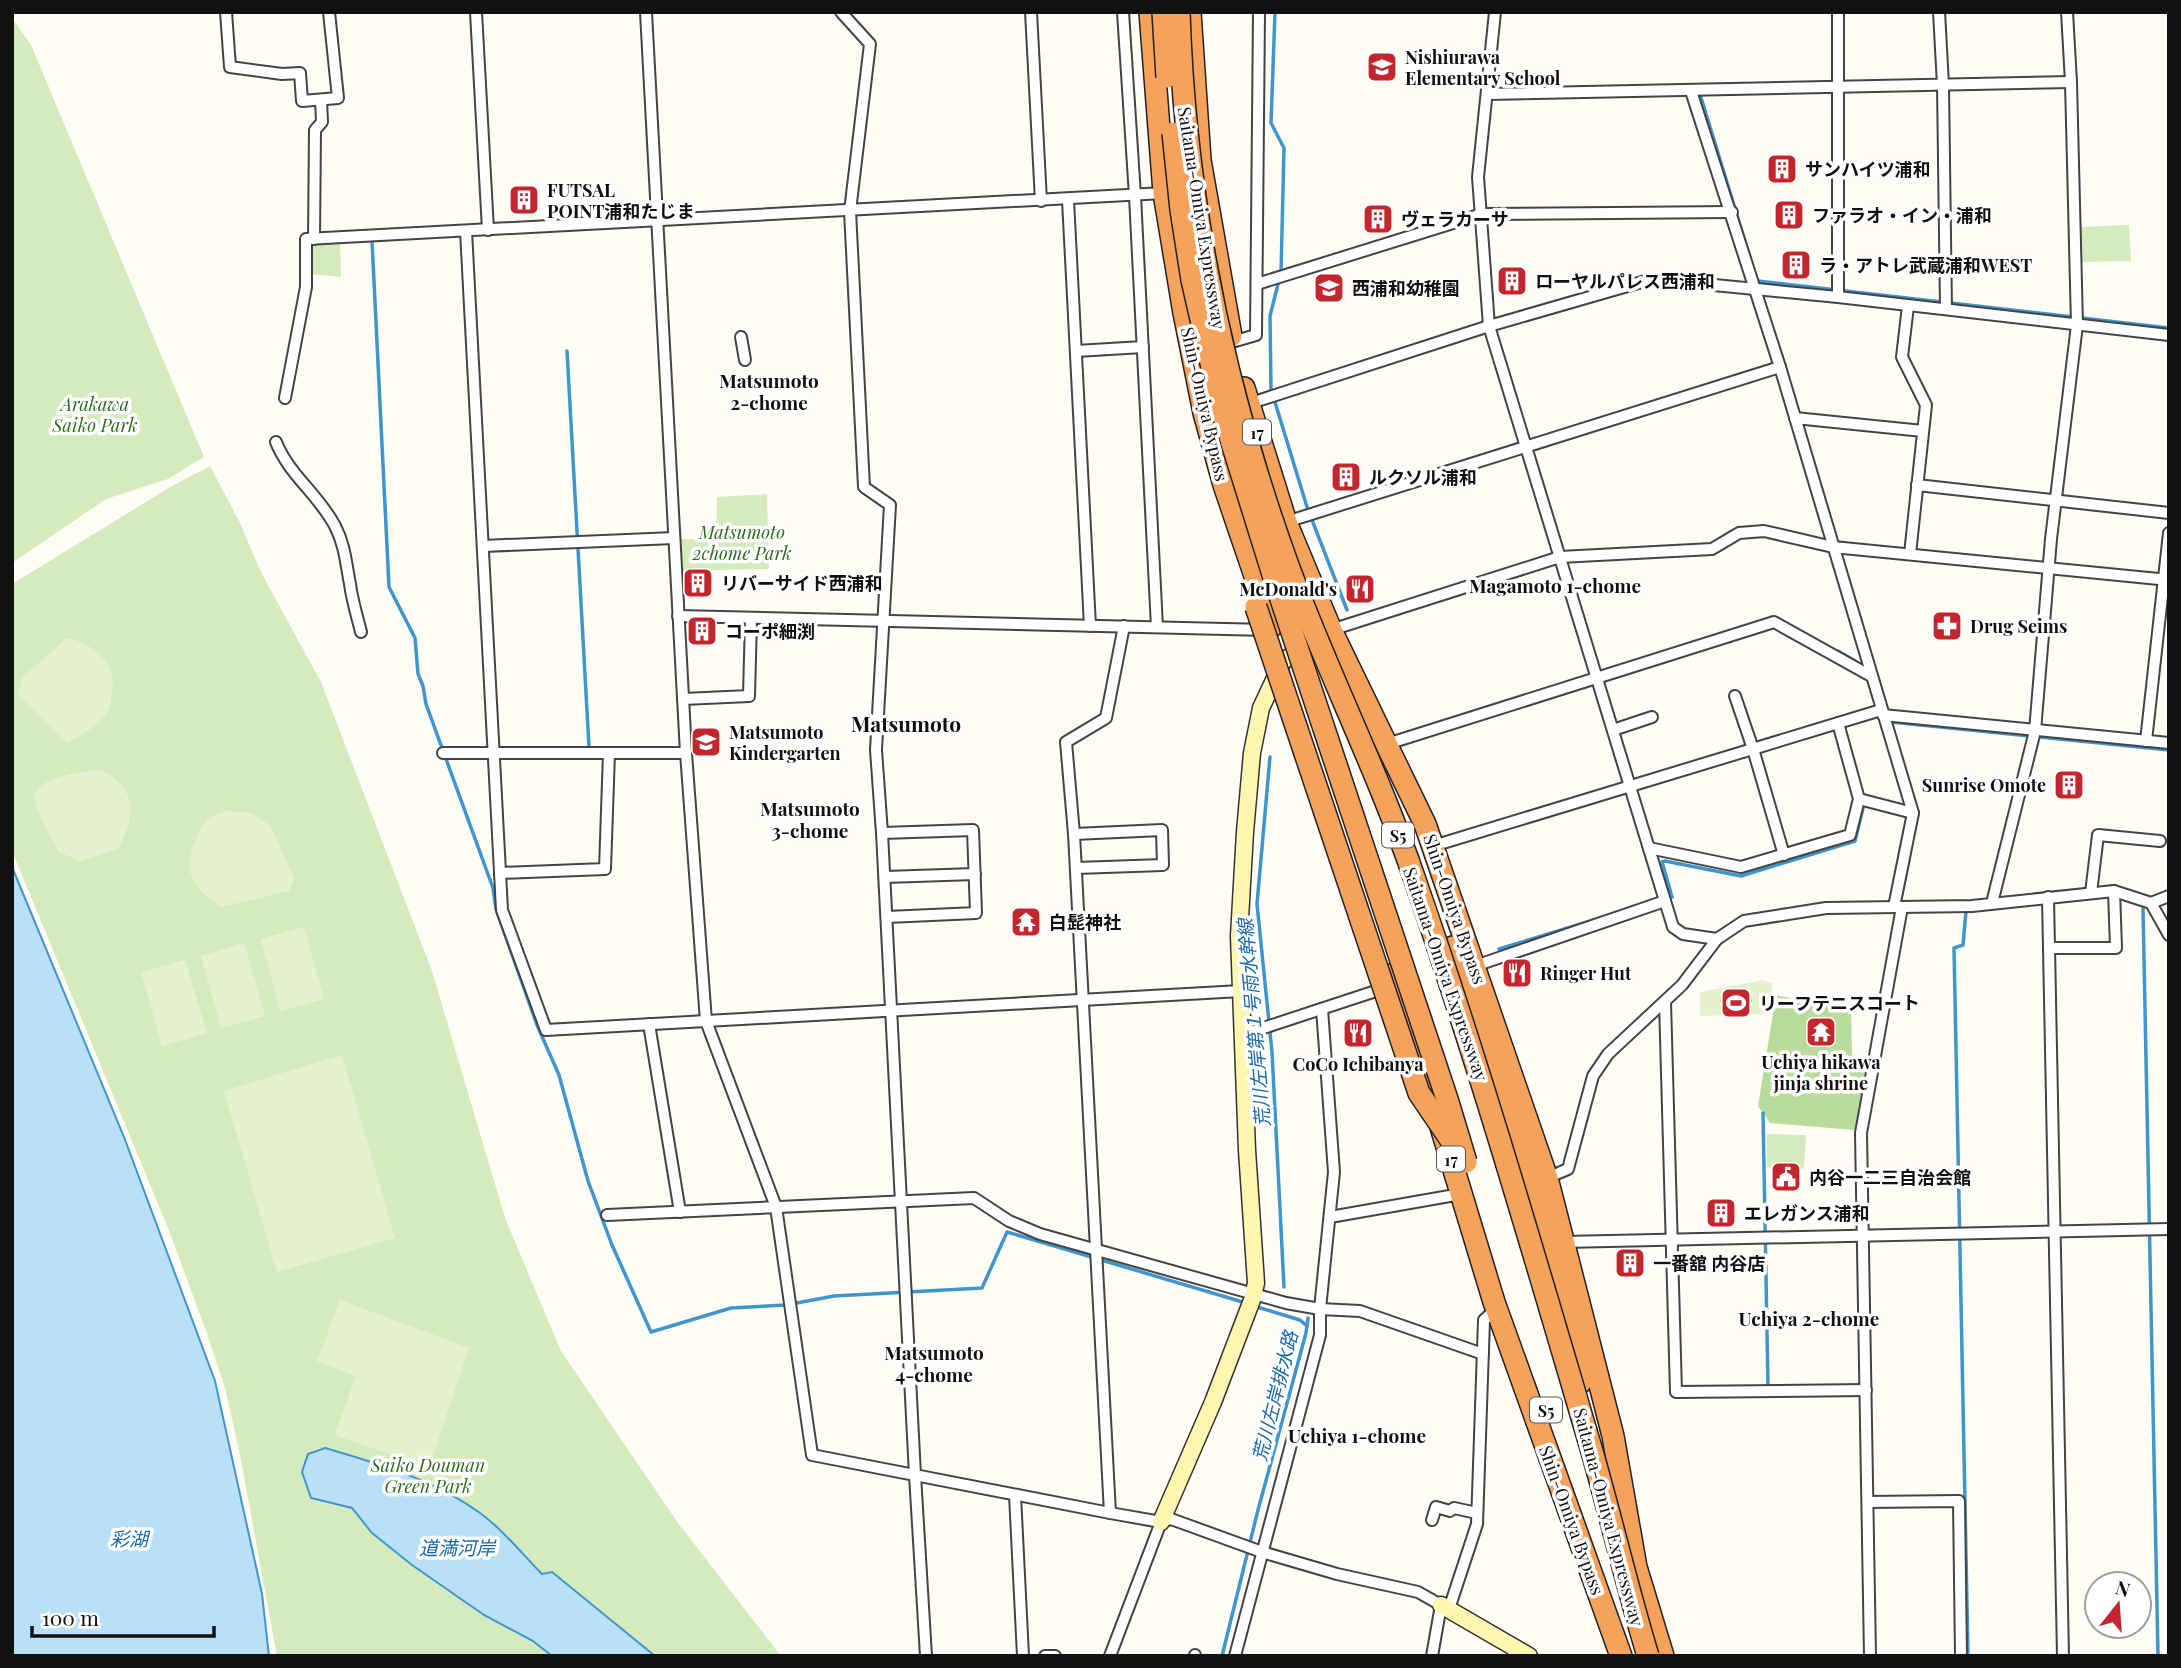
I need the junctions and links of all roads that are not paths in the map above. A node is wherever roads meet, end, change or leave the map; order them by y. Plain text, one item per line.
1 (226, 12) edge
2 (329, 12) edge
3 (476, 12) edge
4 (646, 12) edge
5 (841, 12) edge
6 (1031, 12) edge
7 (1123, 12) edge
8 (1150, 12) edge
9 (1163, 12) edge
10 (1179, 12) edge
11 (1189, 12) edge
12 (1259, 12) edge
13 (1495, 12) edge
14 (1838, 12) edge
15 (1940, 12) edge
16 (2067, 12) edge
17 (2071, 82) junction
18 (1943, 85) junction
19 (1837, 88) junction
20 (1691, 91) junction
21 (1487, 94) junction
22 (321, 100) junction
23 (1164, 193) junction
24 (1135, 196) junction
25 (1068, 200) junction
26 (1041, 201) junction
27 (850, 211) junction
28 (1732, 212) junction
29 (1482, 214) junction
30 (657, 221) junction
31 (488, 230) junction
32 (466, 231) junction
33 (314, 239) junction
34 (1257, 284) junction
35 (1754, 289) junction
36 (1838, 297) junction
37 (1908, 306) junction
38 (1946, 309) junction
39 (2077, 325) junction
40 (1489, 326) junction
41 (2169, 335) edge
42 (741, 337) dead end
43 (1232, 342) junction
44 (1143, 347) junction
45 (1076, 351) junction
46 (745, 360) dead end
47 (1780, 367) junction
48 (285, 398) dead end
49 (1264, 399) junction
50 (1795, 418) junction
51 (1923, 431) junction
52 (276, 442) dead end
53 (1526, 447) junction
54 (1224, 485) junction
55 (1917, 485) junction
56 (2056, 501) junction
57 (2169, 513) edge
58 (1303, 517) junction
59 (2169, 533) edge
60 (674, 538) junction
61 (483, 546) junction
62 (1833, 547) junction
63 (1910, 554) junction
64 (1560, 557) junction
65 (2049, 568) junction
66 (2166, 580) edge
67 (678, 616) junction
68 (751, 618) junction
69 (882, 621) junction
70 (1090, 625) junction
71 (1124, 626) junction
72 (1157, 627) junction
73 (1273, 630) junction
74 (1331, 630) junction
75 (361, 632) dead end
76 (1283, 661) junction
77 (1871, 676) junction
78 (1597, 678) junction
79 (1735, 696) dead end
80 (683, 699) junction
81 (1261, 708) junction
82 (1882, 712) junction
83 (1651, 718) dead end
84 (1304, 722) junction
85 (1838, 723) junction
86 (1612, 730) junction
87 (2035, 731) junction
88 (2146, 741) junction
89 (2169, 743) edge
90 (1387, 744) junction
91 (1753, 748) junction
92 (443, 753) dead end
93 (494, 753) junction
94 (609, 753) junction
95 (686, 753) junction
96 (1630, 786) junction
97 (1859, 799) junction
98 (1913, 813) junction
99 (1425, 824) junction
100 (883, 833) junction
101 (1074, 834) junction
102 (2160, 841) dead end
103 (1433, 846) junction
104 (1649, 848) junction
105 (1784, 855) junction
106 (1076, 868) junction
107 (500, 873) junction
108 (975, 874) junction
109 (885, 877) junction
110 (2113, 891) junction
111 (2091, 893) junction
112 (2169, 896) edge
113 (2048, 897) junction
114 (1665, 901) junction
115 (1992, 903) junction
116 (2151, 903) junction
117 (1898, 907) junction
118 (887, 917) junction
119 (2169, 935) edge
120 (1717, 939) junction
121 (2049, 948) junction
122 (1475, 966) junction
123 (1394, 985) junction
124 (1241, 991) junction
125 (1083, 1000) junction
126 (1665, 1002) junction
127 (1322, 1009) junction
128 (892, 1010) junction
129 (706, 1021) junction
130 (649, 1024) junction
131 (1242, 1035) junction
132 (1466, 1162) junction
133 (1547, 1178) junction
134 (1461, 1194) junction
135 (901, 1202) junction
136 (776, 1207) junction
137 (680, 1212) junction
138 (607, 1215) dead end
139 (1330, 1217) junction
140 (2169, 1229) edge
141 (2055, 1232) junction
142 (1863, 1236) junction
143 (1671, 1240) junction
144 (1564, 1242) junction
145 (1097, 1257) junction
146 (1251, 1301) junction
147 (1317, 1308) junction
148 (1497, 1308) junction
149 (1483, 1354) junction
150 (1866, 1390) junction
151 (1593, 1455) junction
152 (915, 1475) junction
153 (1015, 1495) junction
154 (1868, 1502) junction
155 (1110, 1513) junction
156 (1477, 1513) junction
157 (1432, 1520) dead end
158 (1161, 1522) junction
159 (1259, 1551) junction
160 (1445, 1607) junction
161 (1515, 1651) edge
162 (926, 1656) edge
163 (1023, 1656) edge
164 (1045, 1656) edge
165 (1055, 1656) edge
166 (1110, 1656) edge
167 (1235, 1656) edge
168 (1432, 1656) edge
169 (1529, 1656) edge
170 (1621, 1656) edge
171 (1632, 1656) edge
172 (1648, 1656) edge
173 (1663, 1656) edge
174 (1870, 1656) edge
175 (1961, 1656) edge
176 (2063, 1656) edge

1 - 22 street
2 - 22 street
3 - 31 street
4 - 30 street
5 - 27 street
6 - 26 street
7 - 24 street
8 - 23 highway, Shin-Omiya Bypass / 17
9 - 132 highway, Saitama-Omiya Expressway / S5, bridge
10 - 151 highway, Saitama-Omiya Expressway / S5, bridge
11 - 43 highway, Shin-Omiya Bypass / 17
12 - 34 street
13 - 21 street
14 - 19 street
15 - 18 street
16 - 17 street
17 - 18 street
17 - 39 street
18 - 19 street
18 - 38 street
19 - 20 street
19 - 36 street
20 - 21 street
20 - 28 street
21 - 29 street
22 - 33 street
23 - 24 street
23 - 54 highway, Shin-Omiya Bypass / 17
24 - 25 street
24 - 44 street
25 - 26 street
25 - 45 street
26 - 27 street
27 - 30 street
27 - 69 street
28 - 29 street
28 - 35 street
29 - 34 street
29 - 40 street
30 - 31 street
30 - 60 street
31 - 32 street
32 - 33 street
32 - 61 street
33 - 48 street
34 - 43 street
35 - 36 street
35 - 40 street
35 - 47 street
36 - 37 street
37 - 38 street
37 - 51 street
38 - 39 street
39 - 41 street
39 - 56 street
40 - 49 street
40 - 53 street
42 - 46 street
43 - 49 highway, Shin-Omiya Bypass / 17
44 - 45 street
44 - 72 street
45 - 70 street
47 - 50 street
47 - 53 street
49 - 58 highway, Shin-Omiya Bypass / 17
50 - 51 street
50 - 62 street
51 - 55 street
52 - 75 street
53 - 58 street
53 - 64 street
54 - 73 highway, Shin-Omiya Bypass / 17
54 - 132 highway, S5, bridge
55 - 56 street
55 - 63 street
56 - 57 street
56 - 65 street
58 - 74 highway, Shin-Omiya Bypass / 17
59 - 66 street
60 - 61 street
60 - 67 street
61 - 93 street
62 - 63 street
62 - 64 street
62 - 77 street
63 - 65 street
64 - 74 street
64 - 78 street
65 - 66 street
65 - 87 street
66 - 88 street
67 - 68 street
67 - 80 street
68 - 69 street
68 - 80 street
69 - 70 street
69 - 100 street
70 - 71 street
71 - 72 street
71 - 101 street
72 - 73 street
73 - 76 highway, Shin-Omiya Bypass / 17
74 - 76 street
74 - 90 highway, Shin-Omiya Bypass / 17
76 - 81 street
76 - 84 highway, Shin-Omiya Bypass / 17
77 - 78 street
77 - 82 street
78 - 86 street
78 - 90 street
79 - 91 street
80 - 95 street
81 - 84 street
81 - 124 street
82 - 85 street
82 - 87 street
82 - 98 street
83 - 86 street
84 - 123 highway, Shin-Omiya Bypass / 17
85 - 91 street
85 - 97 street
86 - 96 street
87 - 88 street
87 - 115 street
88 - 89 street
90 - 99 highway, Shin-Omiya Bypass / 17
91 - 96 street
91 - 105 street
92 - 93 street
93 - 94 street
93 - 107 street
94 - 95 street
94 - 107 street
95 - 129 street
96 - 103 street
96 - 104 street
97 - 98 street
97 - 105 street
98 - 117 street
99 - 103 highway, Shin-Omiya Bypass / 17
99 - 151 highway, 17, bridge
100 - 108 street
100 - 109 street
101 - 106 street
101 - 106 street
102 - 111 street
103 - 122 highway, Shin-Omiya Bypass / 17
104 - 105 street
104 - 114 street
106 - 125 street
107 - 130 street
108 - 109 street
108 - 118 street
109 - 118 street
110 - 111 street
110 - 116 street
110 - 121 street
111 - 113 street
112 - 116 street
113 - 115 street
113 - 121 street
114 - 120 street
114 - 122 street
115 - 117 street
116 - 119 street
117 - 120 street
117 - 142 street
118 - 128 street
120 - 126 street
121 - 141 street
122 - 133 highway, Shin-Omiya Bypass / 17
123 - 127 street
123 - 134 highway, Shin-Omiya Bypass / 17
124 - 125 street
124 - 131 street
125 - 128 street
125 - 145 street
126 - 133 street
126 - 143 street
127 - 131 street
127 - 139 street
128 - 129 street
128 - 135 street
129 - 130 street
129 - 136 street
130 - 137 street
131 - 146 street
132 - 171 highway, Saitama-Omiya Expressway / S5
133 - 144 highway, Shin-Omiya Bypass / 17
134 - 139 street
134 - 148 highway, Shin-Omiya Bypass / 17
135 - 136 street
135 - 145 street
135 - 152 street
136 - 137 street
136 - 152 street
137 - 138 street
139 - 147 street
140 - 141 street
141 - 142 street
141 - 176 street
142 - 143 street
142 - 150 street
143 - 144 street
143 - 150 street
144 - 173 highway, Shin-Omiya Bypass / 17
145 - 146 street
145 - 155 street
146 - 147 street
146 - 158 street
147 - 149 street
147 - 159 street
148 - 149 street
148 - 170 highway, Shin-Omiya Bypass / 17
149 - 156 street
150 - 154 street
151 - 172 highway, Saitama-Omiya Expressway / S5, bridge
152 - 153 street
152 - 162 street
153 - 155 street
153 - 163 street
154 - 174 street
154 - 175 street
155 - 158 street
156 - 157 street
156 - 160 street
158 - 159 street
158 - 166 street
159 - 160 street
159 - 167 street
160 - 161 street
160 - 168 street
161 - 169 street
164 - 165 street

